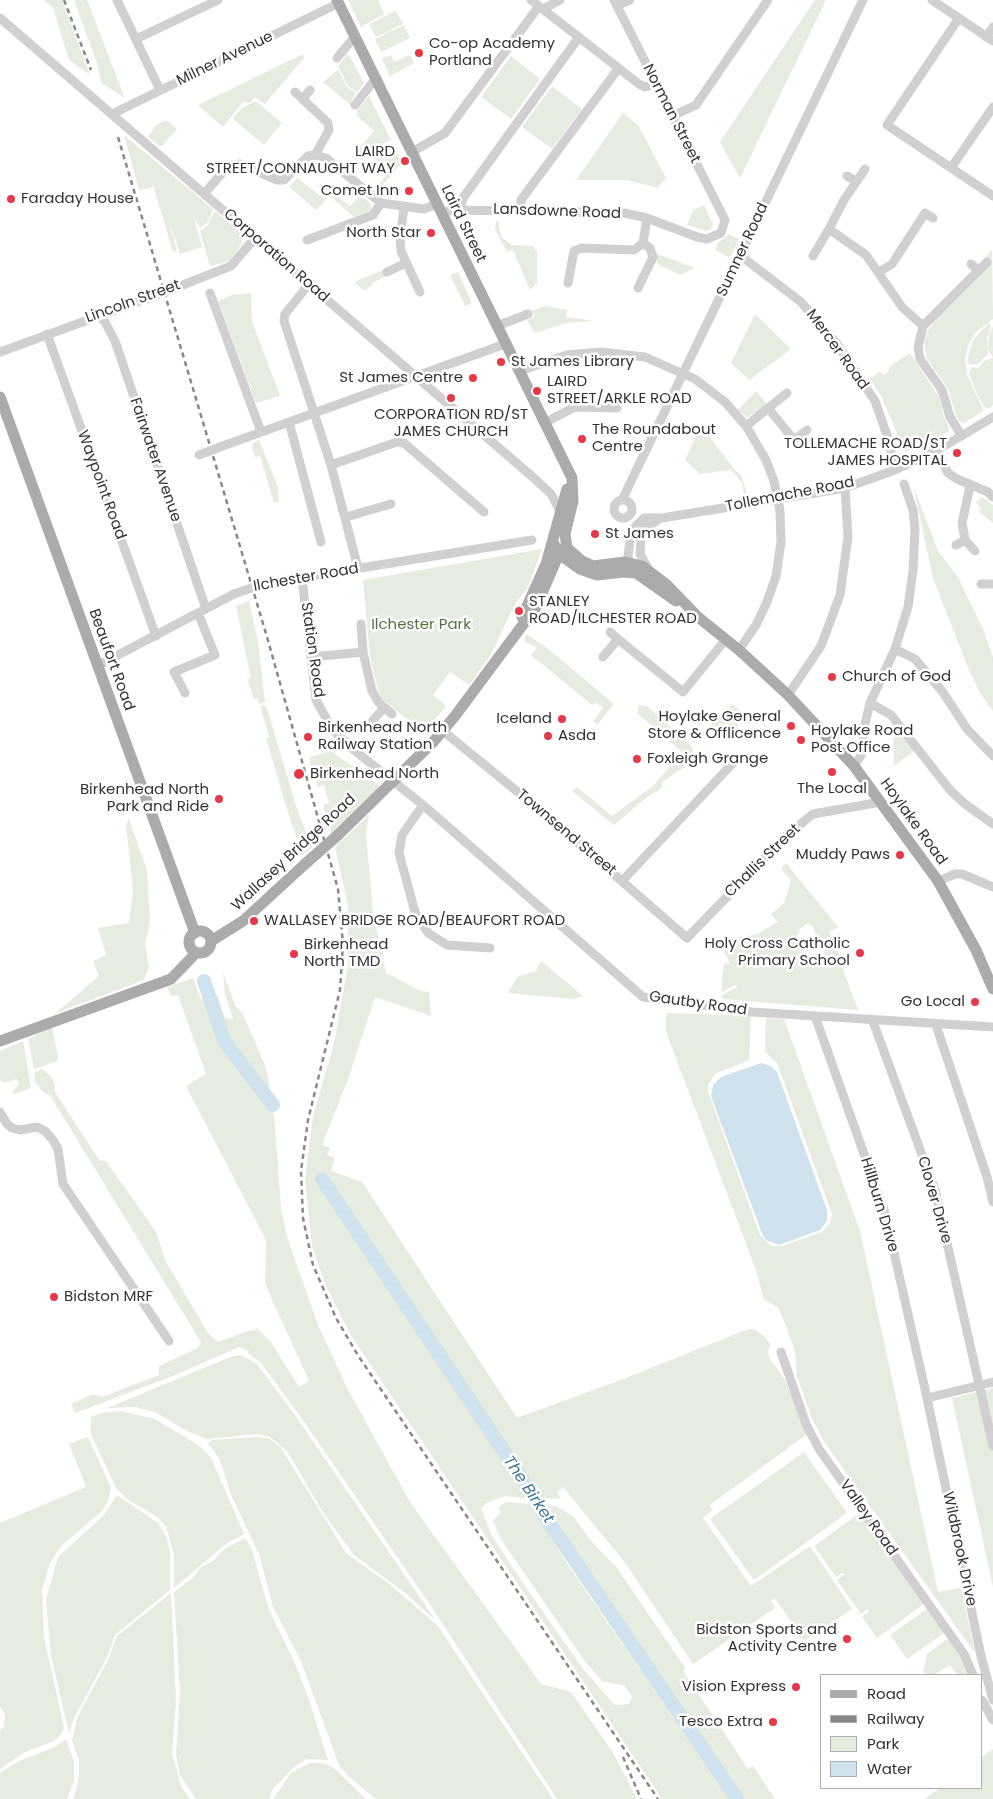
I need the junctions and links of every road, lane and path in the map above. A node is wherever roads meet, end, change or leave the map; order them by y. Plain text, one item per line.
1 (117, 0) edge
2 (218, 0) edge
3 (531, 0) edge
4 (560, 0) edge
5 (630, 0) edge
6 (768, 0) edge
7 (863, 0) edge
8 (932, 0) edge
9 (338, 2) edge
10 (616, 3) edge
11 (541, 7) junction
12 (0, 18) edge
13 (959, 18) junction
14 (993, 27) edge
15 (355, 36) junction
16 (579, 38) junction
17 (136, 39) junction
18 (990, 39) edge
19 (337, 58) dead end
20 (618, 69) junction
21 (376, 78) junction
22 (655, 84) junction
23 (160, 90) junction
24 (310, 90) dead end
25 (296, 92) dead end
26 (303, 99) junction
27 (354, 105) dead end
28 (993, 108) edge
29 (112, 114) junction
30 (672, 116) junction
31 (412, 152) junction
32 (315, 155) junction
33 (951, 168) junction
34 (865, 169) dead end
35 (848, 176) dead end
36 (856, 182) junction
37 (204, 194) junction
38 (993, 196) edge
39 (381, 204) junction
40 (404, 207) junction
41 (439, 208) junction
42 (460, 210) junction
43 (521, 210) junction
44 (925, 213) dead end
45 (646, 218) junction
46 (724, 228) joint
47 (829, 229) junction
48 (255, 238) junction
49 (307, 240) dead end
50 (643, 243) junction
51 (741, 256) junction
52 (813, 256) dead end
53 (988, 262) dead end
54 (406, 263) junction
55 (971, 264) dead end
56 (387, 272) dead end
57 (879, 272) junction
58 (979, 272) junction
59 (568, 282) dead end
60 (309, 284) junction
61 (638, 288) dead end
62 (420, 292) dead end
63 (210, 293) dead end
64 (528, 314) dead end
65 (98, 315) junction
66 (496, 326) junction
67 (923, 326) junction
68 (47, 334) junction
69 (506, 344) junction
70 (0, 352) edge
71 (519, 371) junction
72 (684, 372) junction
73 (417, 376) junction
74 (787, 393) dead end
75 (0, 397) edge
76 (617, 408) dead end
77 (768, 408) junction
78 (315, 413) junction
79 (993, 417) edge
80 (290, 422) junction
81 (544, 423) junction
82 (746, 426) junction
83 (807, 430) dead end
84 (261, 432) junction
85 (962, 436) junction
86 (936, 451) junction
87 (199, 455) dead end
88 (563, 461) junction
89 (331, 465) junction
90 (895, 470) junction
91 (904, 484) dead end
92 (970, 486) junction
93 (567, 488) junction
94 (845, 488) junction
95 (551, 494) junction
96 (993, 497) edge
97 (622, 500) dead end
98 (778, 500) junction
99 (391, 504) dead end
100 (484, 512) dead end
101 (561, 515) junction
102 (346, 517) junction
103 (662, 518) junction
104 (329, 533) dead end
105 (565, 534) junction
106 (532, 540) dead end
107 (965, 540) junction
108 (553, 542) junction
109 (956, 545) dead end
110 (628, 549) junction
111 (975, 551) dead end
112 (559, 554) junction
113 (571, 559) junction
114 (611, 564) junction
115 (632, 564) junction
116 (550, 566) junction
117 (358, 568) junction
118 (646, 573) junction
119 (302, 578) junction
120 (981, 584) dead end
121 (993, 584) edge
122 (202, 611) junction
123 (361, 624) dead end
124 (610, 632) dead end
125 (156, 636) junction
126 (618, 639) junction
127 (726, 639) junction
128 (895, 649) junction
129 (739, 650) junction
130 (363, 652) junction
131 (312, 657) junction
132 (603, 657) dead end
133 (97, 666) junction
134 (185, 693) dead end
135 (788, 695) junction
136 (870, 703) junction
137 (384, 708) junction
138 (392, 714) dead end
139 (373, 720) dead end
140 (443, 731) junction
141 (993, 756) edge
142 (733, 763) dead end
143 (854, 766) junction
144 (393, 780) junction
145 (881, 802) junction
146 (423, 805) junction
147 (993, 824) edge
148 (623, 880) junction
149 (938, 881) junction
150 (993, 887) edge
151 (195, 933) junction
152 (687, 938) joint
153 (210, 940) junction
154 (490, 948) dead end
155 (196, 953) junction
156 (993, 989) edge
157 (814, 1016) junction
158 (872, 1019) junction
159 (936, 1025) junction
160 (993, 1027) edge
161 (0, 1041) edge
162 (0, 1112) edge
163 (993, 1202) edge
164 (169, 1342) dead end
165 (781, 1352) dead end
166 (993, 1382) edge
167 (980, 1386) junction
168 (927, 1398) junction
169 (993, 1446) edge
170 (973, 1674) edge
171 (993, 1700) edge
172 (983, 1702) edge
173 (993, 1720) edge

1 - 17 street
2 - 17 street
3 - 11 street
4 - 11 street
5 - 10 street
6 - 30 street
7 - 51 street, Sumner Road
8 - 13 street
9 - 15 main road, Laird Street
9 - 23 street, Milner Avenue
10 - 22 street, Norman Street
11 - 16 street
11 - 31 street
12 - 29 street, Corporation Road
13 - 18 street
13 - 33 street
14 - 18 street
15 - 19 street
15 - 21 main road, Laird Street
16 - 20 street
16 - 42 street
17 - 23 street
20 - 22 street
20 - 43 street
21 - 27 street
21 - 31 main road, Laird Street
22 - 30 street, Norman Street
23 - 29 street, Milner Avenue
24 - 26 street
25 - 26 street
26 - 32 street
28 - 33 street
29 - 37 street, Corporation Road
30 - 46 street, Norman Street
31 - 41 main road, Laird Street
32 - 37 street
32 - 39 street
33 - 38 street
34 - 36 street
35 - 36 street
36 - 47 street
37 - 48 street, Corporation Road
39 - 40 street, Lansdowne Road
39 - 49 street
40 - 41 street, Lansdowne Road
40 - 54 street
41 - 42 street, Lansdowne Road
41 - 66 main road, Laird Street
42 - 43 street, Lansdowne Road
43 - 45 street, Lansdowne Road
44 - 57 street
45 - 46 street, Lansdowne Road
45 - 50 street
47 - 52 street
47 - 57 street
48 - 60 street, Corporation Road
48 - 65 street, Lincoln Street, bridge
50 - 59 street
50 - 61 street
51 - 72 street, Sumner Road
51 - 90 street, Mercer Road
53 - 58 street
54 - 56 street
54 - 62 street
55 - 58 street
57 - 67 street
58 - 67 street
60 - 73 street, Corporation Road
60 - 78 street
63 - 84 street
64 - 66 street
65 - 68 street, Lincoln Street
65 - 122 street, Fairwater Avenue
66 - 69 main road, Laird Street
67 - 85 street
68 - 70 street, Lincoln Street
68 - 125 street, Waypoint Road
69 - 71 main road, Laird Street
69 - 73 street
71 - 72 street
71 - 81 main road, Laird Street
72 - 82 street
72 - 97 street, Sumner Road
73 - 78 street
73 - 95 street, Corporation Road
74 - 77 street
75 - 133 main road, Beaufort Road
76 - 81 street
77 - 82 street
77 - 83 street
78 - 80 street
78 - 89 street
79 - 85 street, Tollemache Road
80 - 84 street
80 - 104 street
81 - 88 main road, Laird Street
82 - 98 street
84 - 87 street, bridge
85 - 86 street, Tollemache Road
86 - 90 street, Tollemache Road
86 - 92 street
88 - 93 main road
88 - 105 main road, Laird Street
89 - 100 street
89 - 102 street
90 - 94 street, Tollemache Road
91 - 128 street
92 - 96 street
92 - 107 street
93 - 95 street
93 - 101 main road
94 - 98 street, Tollemache Road
94 - 135 street
95 - 101 street, Corporation Road
98 - 103 street, Tollemache Road
98 - 129 street
99 - 102 street
101 - 108 main road
102 - 117 street
103 - 110 street, Tollemache Road
103 - 115 street
105 - 112 main road, Laird Street
105 - 113 main road
106 - 117 street, Ilchester Road
107 - 109 street
107 - 111 street
108 - 112 main road
108 - 116 main road
110 - 114 street, Tollemache Road
110 - 115 street, Tollemache Road
112 - 113 main road
112 - 116 main road, Laird Street
113 - 114 main road
113 - 115 main road
113 - 116 main road
114 - 115 main road
115 - 118 main road
115 - 118 street, Tollemache Road
116 - 140 main road, Wallasey Bridge Road
117 - 119 street, Ilchester Road
118 - 127 main road, Hoylake Road
119 - 122 street, Ilchester Road, bridge
119 - 131 street, Station Road
120 - 121 street
122 - 125 street, Ilchester Road
122 - 134 street, Fairwater Avenue
123 - 130 street
124 - 126 street
125 - 133 street, Ilchester Road
126 - 127 street
126 - 132 street
127 - 129 main road, Hoylake Road
128 - 136 street
128 - 141 street
129 - 135 main road, Hoylake Road
130 - 131 street
130 - 137 street
131 - 144 street, Station Road
133 - 151 main road, Beaufort Road
135 - 143 main road, Hoylake Road
136 - 143 street
136 - 147 street
137 - 138 street
137 - 139 street
140 - 144 main road, Wallasey Bridge Road
140 - 148 street, Townsend Street
142 - 148 street
143 - 145 main road, Hoylake Road
144 - 146 street, Gautby Road
144 - 153 main road, Wallasey Bridge Road, bridge
145 - 149 main road, Hoylake Road
145 - 152 street, Challis Street
146 - 154 street
146 - 157 street, Gautby Road
148 - 152 street, Townsend Street
149 - 150 street
149 - 156 main road, Hoylake Road
151 - 153 main road
151 - 155 main road
153 - 155 main road
155 - 161 main road
157 - 158 street, Gautby Road
157 - 168 street, Hillburn Drive
158 - 159 street, Gautby Road
158 - 167 street, Clover Drive
159 - 160 street, Gautby Road
159 - 163 street
162 - 164 street
165 - 170 street, Valley Road
166 - 167 street
167 - 168 street
167 - 169 street, Clover Drive
168 - 171 street, Wildbrook Drive
172 - 173 street

